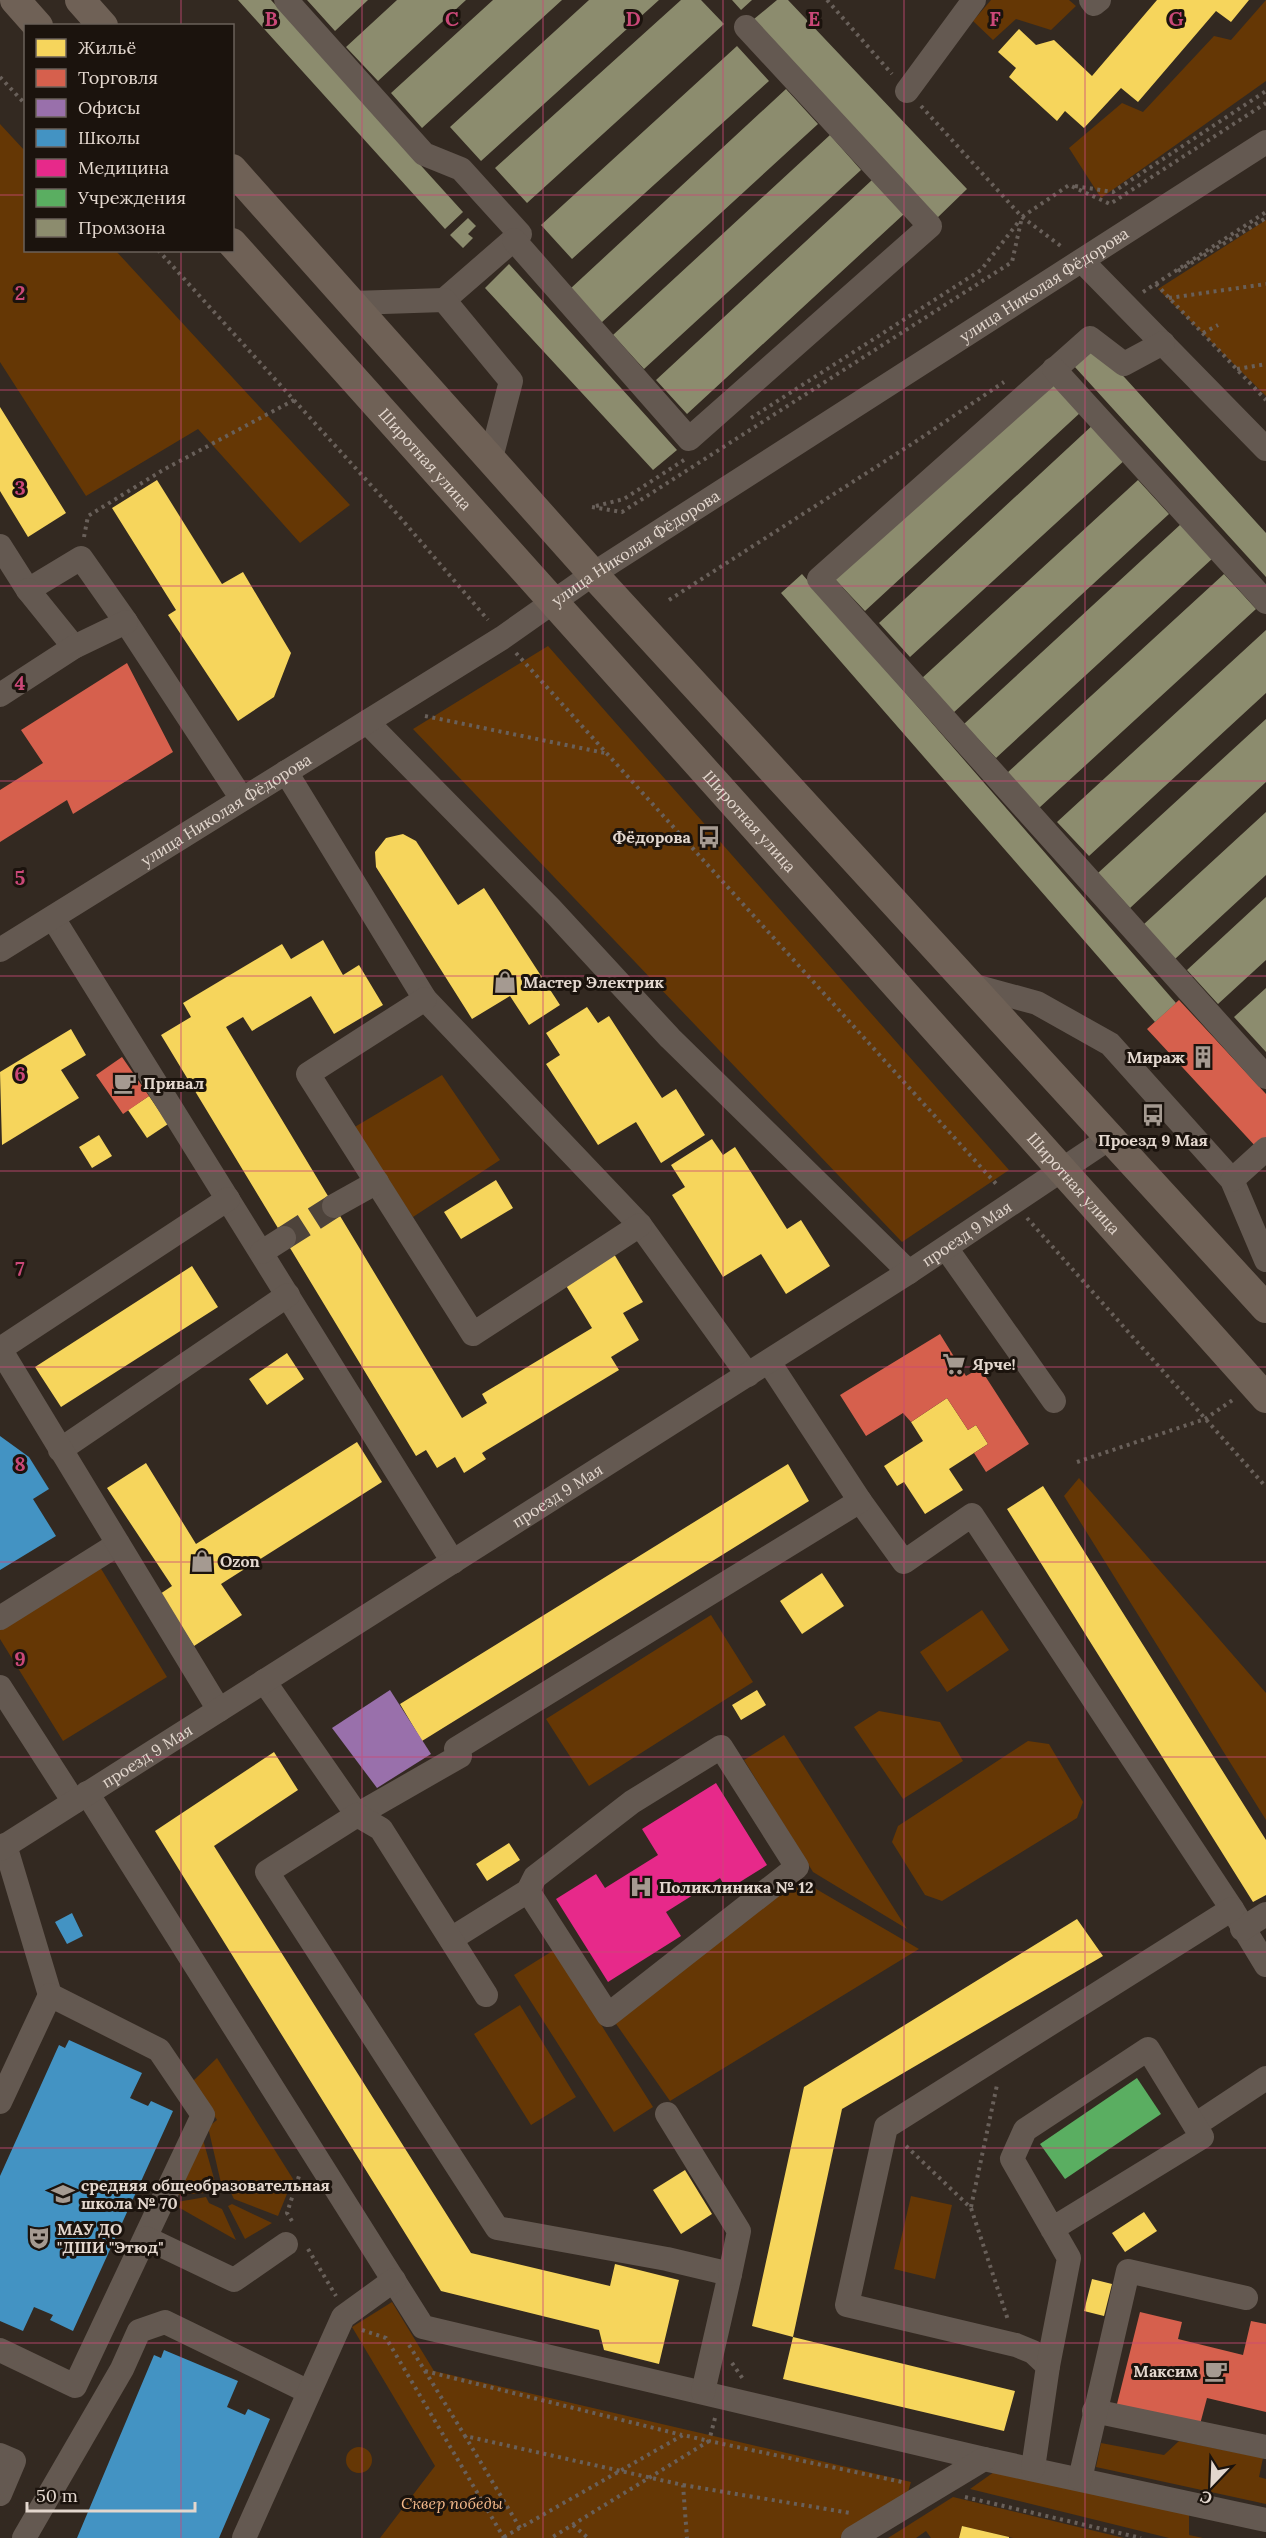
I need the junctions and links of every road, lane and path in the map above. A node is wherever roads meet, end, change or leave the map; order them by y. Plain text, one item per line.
1 (15, 0) edge
2 (80, 0) edge
3 (286, 0) edge
4 (827, 0) edge
5 (974, 0) edge
6 (1091, 0) edge
7 (1099, 0) edge
8 (36, 24) edge
9 (101, 24) edge
10 (746, 27) dead end
11 (0, 77) edge
12 (907, 91) junction
13 (1266, 91) edge
14 (24, 103) edge
15 (1266, 103) edge
16 (1266, 142) edge
17 (234, 171) edge
18 (1069, 185) junction
19 (1266, 212) edge
20 (1022, 217) junction
21 (1266, 218) edge
22 (514, 240) junction
23 (234, 245) edge
24 (160, 252) edge
25 (1082, 261) junction
26 (1169, 275) junction
27 (1156, 284) junction
28 (1266, 284) edge
29 (1169, 298) junction
30 (444, 300) junction
31 (353, 303) junction
32 (1124, 304) junction
33 (1218, 325) dead end
34 (1203, 333) junction
35 (1163, 344) junction
36 (1266, 364) edge
37 (1054, 369) junction
38 (1236, 369) junction
39 (1005, 381) dead end
40 (294, 400) junction
41 (1266, 400) edge
42 (742, 423) dead end
43 (1266, 449) edge
44 (693, 455) dead end
45 (490, 458) junction
46 (0, 546) edge
47 (81, 558) junction
48 (593, 574) junction
49 (28, 590) junction
50 (669, 600) dead end
51 (1266, 602) edge
52 (554, 603) junction
53 (126, 622) junction
54 (502, 638) junction
55 (74, 647) junction
56 (0, 695) edge
57 (425, 716) dead end
58 (368, 722) junction
59 (606, 753) junction
60 (286, 772) junction
61 (242, 799) junction
62 (52, 918) junction
63 (0, 950) edge
64 (971, 985) junction
65 (425, 999) junction
66 (1266, 1077) edge
67 (1111, 1137) junction
68 (1266, 1149) edge
69 (1062, 1171) junction
70 (1232, 1180) junction
71 (377, 1182) junction
72 (228, 1199) junction
73 (1014, 1203) junction
74 (334, 1206) tunnel mouth
75 (640, 1225) junction
76 (284, 1238) tunnel mouth
77 (946, 1248) junction
78 (262, 1252) junction
79 (1266, 1260) edge
80 (909, 1272) junction
81 (288, 1295) junction
82 (1266, 1308) edge
83 (769, 1362) junction
84 (747, 1375) junction
85 (7, 1376) edge
86 (1266, 1398) edge
87 (1054, 1401) dead end
88 (1205, 1419) junction
89 (60, 1450) junction
90 (1077, 1462) dead end
91 (1266, 1486) edge
92 (860, 1501) junction
93 (118, 1544) junction
94 (453, 1562) junction
95 (0, 1618) edge
96 (264, 1682) junction
97 (0, 1688) edge
98 (219, 1710) junction
99 (81, 1798) junction
100 (357, 1815) junction
101 (3, 1847) edge
102 (528, 1891) junction
103 (1266, 1914) edge
104 (1237, 1919) junction
105 (451, 1939) junction
106 (1266, 1965) edge
107 (50, 1995) junction
108 (486, 1995) dead end
109 (1003, 2053) junction
110 (1266, 2078) edge
111 (0, 2102) edge
112 (667, 2114) dead end
113 (1196, 2125) junction
114 (886, 2127) junction
115 (293, 2166) dead end
116 (971, 2208) junction
117 (1052, 2229) junction
118 (295, 2237) junction
119 (146, 2238) junction
120 (730, 2274) junction
121 (394, 2280) junction
122 (1246, 2298) dead end
123 (347, 2314) junction
124 (407, 2342) dead end
125 (1016, 2345) junction
126 (0, 2350) edge
127 (1048, 2366) junction
128 (425, 2371) junction
129 (309, 2392) junction
130 (704, 2392) junction
131 (1094, 2411) junction
132 (683, 2435) junction
133 (465, 2436) junction
134 (1266, 2447) edge
135 (0, 2455) edge
136 (984, 2459) junction
137 (1033, 2468) junction
138 (620, 2471) junction
139 (648, 2478) junction
140 (1080, 2479) junction
141 (683, 2486) junction
142 (935, 2490) junction
143 (0, 2494) edge
144 (883, 2519) junction
145 (1266, 2520) edge
146 (573, 2525) junction
147 (520, 2528) junction
148 (24, 2538) edge
149 (244, 2538) edge
150 (504, 2538) edge
151 (551, 2538) edge
152 (588, 2538) edge
153 (687, 2538) edge
154 (853, 2538) edge
155 (1141, 2538) edge

1 - 8 main road
2 - 9 main road
3 - 22 street
4 - 12 path
5 - 12 street
6 - 7 street
10 - 22 street
11 - 14 path
12 - 20 path
13 - 18 path
15 - 18 path
16 - 25 street, улица Николая Фёдорова
17 - 31 main road
18 - 20 path
19 - 26 path
20 - 25 path
20 - 42 path
20 - 44 path
21 - 26 path
22 - 30 street
23 - 52 main road, Широтная улица
24 - 40 path
25 - 32 street
25 - 48 street, улица Николая Фёдорова
26 - 27 path
27 - 29 path
27 - 32 path
28 - 29 path
29 - 34 path
30 - 31 street
30 - 45 street
31 - 45 main road
32 - 35 street
33 - 34 path
34 - 38 path
35 - 37 street
35 - 43 street
36 - 38 path
37 - 51 street
37 - 66 street
38 - 41 path
39 - 50 path
40 - 47 path
40 - 54 path
45 - 48 main road
46 - 49 street
47 - 49 street
47 - 53 street
48 - 52 street, улица Николая Фёдорова
48 - 64 main road
49 - 55 street
52 - 54 street, улица Николая Фёдорова
52 - 69 main road, Широтная улица
53 - 55 street
53 - 61 street
54 - 58 street, улица Николая Фёдорова
54 - 59 path
55 - 56 street
57 - 59 path
58 - 60 street, улица Николая Фёдорова
58 - 80 street
59 - 73 path
60 - 61 street, улица Николая Фёдорова
60 - 65 street
61 - 62 street, улица Николая Фёдорова
62 - 63 street, улица Николая Фёдорова
62 - 72 street
64 - 67 main road
64 - 70 street
65 - 71 street
65 - 75 street
67 - 69 street, проезд 9 Мая
67 - 82 main road
68 - 70 street
69 - 73 street, проезд 9 Мая
69 - 86 main road, Широтная улица
70 - 79 street
71 - 74 street
71 - 75 street
72 - 78 street
72 - 85 street
73 - 77 street, проезд 9 Мая
73 - 88 path
75 - 84 street
76 - 78 street
77 - 80 street, проезд 9 Мая
77 - 87 street
78 - 81 street
80 - 83 street, проезд 9 Мая
81 - 89 street
81 - 94 street
83 - 84 street, проезд 9 Мая
83 - 92 street
84 - 94 street, проезд 9 Мая
85 - 89 street
88 - 90 path
88 - 91 path
89 - 93 street
92 - 100 street
92 - 104 street
93 - 95 street
93 - 98 street
94 - 96 street, проезд 9 Мая
96 - 98 street, проезд 9 Мая
96 - 100 street
97 - 99 street
98 - 99 street, проезд 9 Мая
99 - 101 street, проезд 9 Мая
99 - 121 street
100 - 105 street
100 - 120 street
101 - 107 street
102 - 102 street
102 - 105 street
103 - 104 street
104 - 106 street
104 - 109 street
105 - 108 street
107 - 111 street
107 - 119 street
109 - 114 street
109 - 116 path
110 - 113 street
112 - 120 street
113 - 117 street
113 - 117 street
114 - 116 path
114 - 125 street
115 - 118 path
116 - 125 path
117 - 127 street
118 - 119 street
118 - 123 path
119 - 126 street
120 - 130 street
121 - 123 street
121 - 130 street
122 - 131 street
123 - 129 street
123 - 150 path
124 - 128 path
125 - 127 street
127 - 137 street
128 - 132 path
128 - 133 path
129 - 148 street
129 - 149 street
130 - 136 street
131 - 134 street
131 - 140 street
132 - 138 path
132 - 139 path
133 - 138 path
133 - 147 path
135 - 143 street
136 - 137 street
136 - 142 street
137 - 140 street
138 - 139 path
138 - 147 path
139 - 141 path
139 - 146 path
140 - 145 street
141 - 144 path
141 - 153 path
142 - 144 street
142 - 155 path
144 - 154 street
146 - 151 path
146 - 152 path
147 - 150 path

